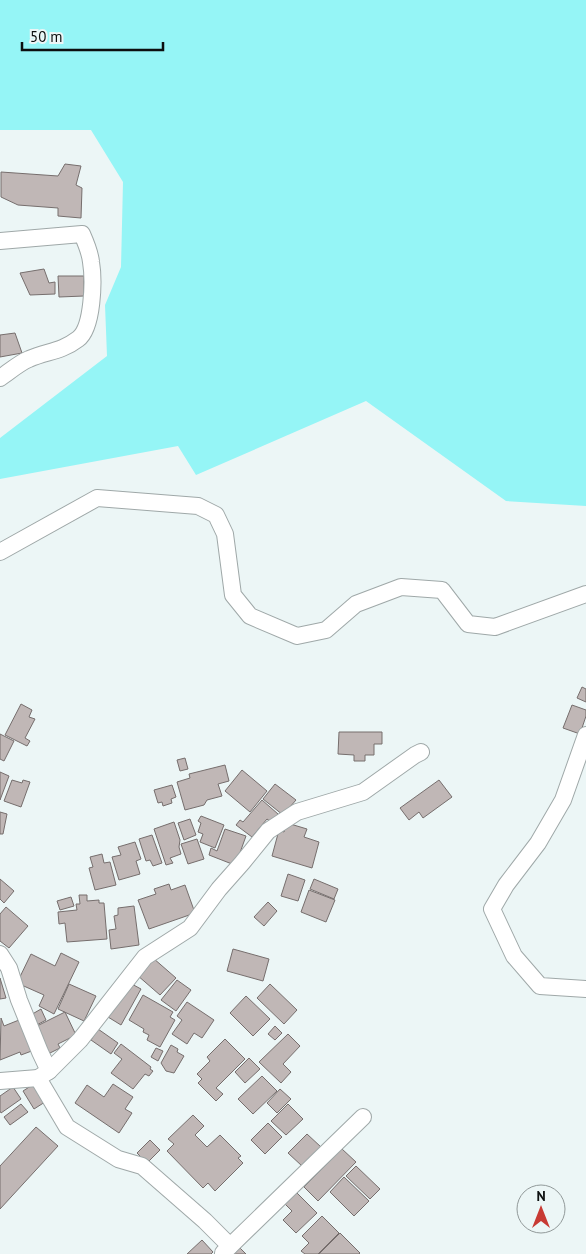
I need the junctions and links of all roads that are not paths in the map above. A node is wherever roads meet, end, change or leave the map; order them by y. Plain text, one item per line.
1 (0, 242) edge
2 (0, 378) edge
3 (0, 552) edge
4 (586, 594) edge
5 (586, 735) edge
6 (421, 752) dead end
7 (0, 954) edge
8 (586, 989) edge
9 (44, 1074) junction
10 (0, 1081) edge
11 (362, 1117) dead end
12 (226, 1250) edge

1 - 2 street
3 - 4 street
5 - 8 street
6 - 9 street
7 - 9 street
9 - 10 street
9 - 12 street
11 - 12 street

